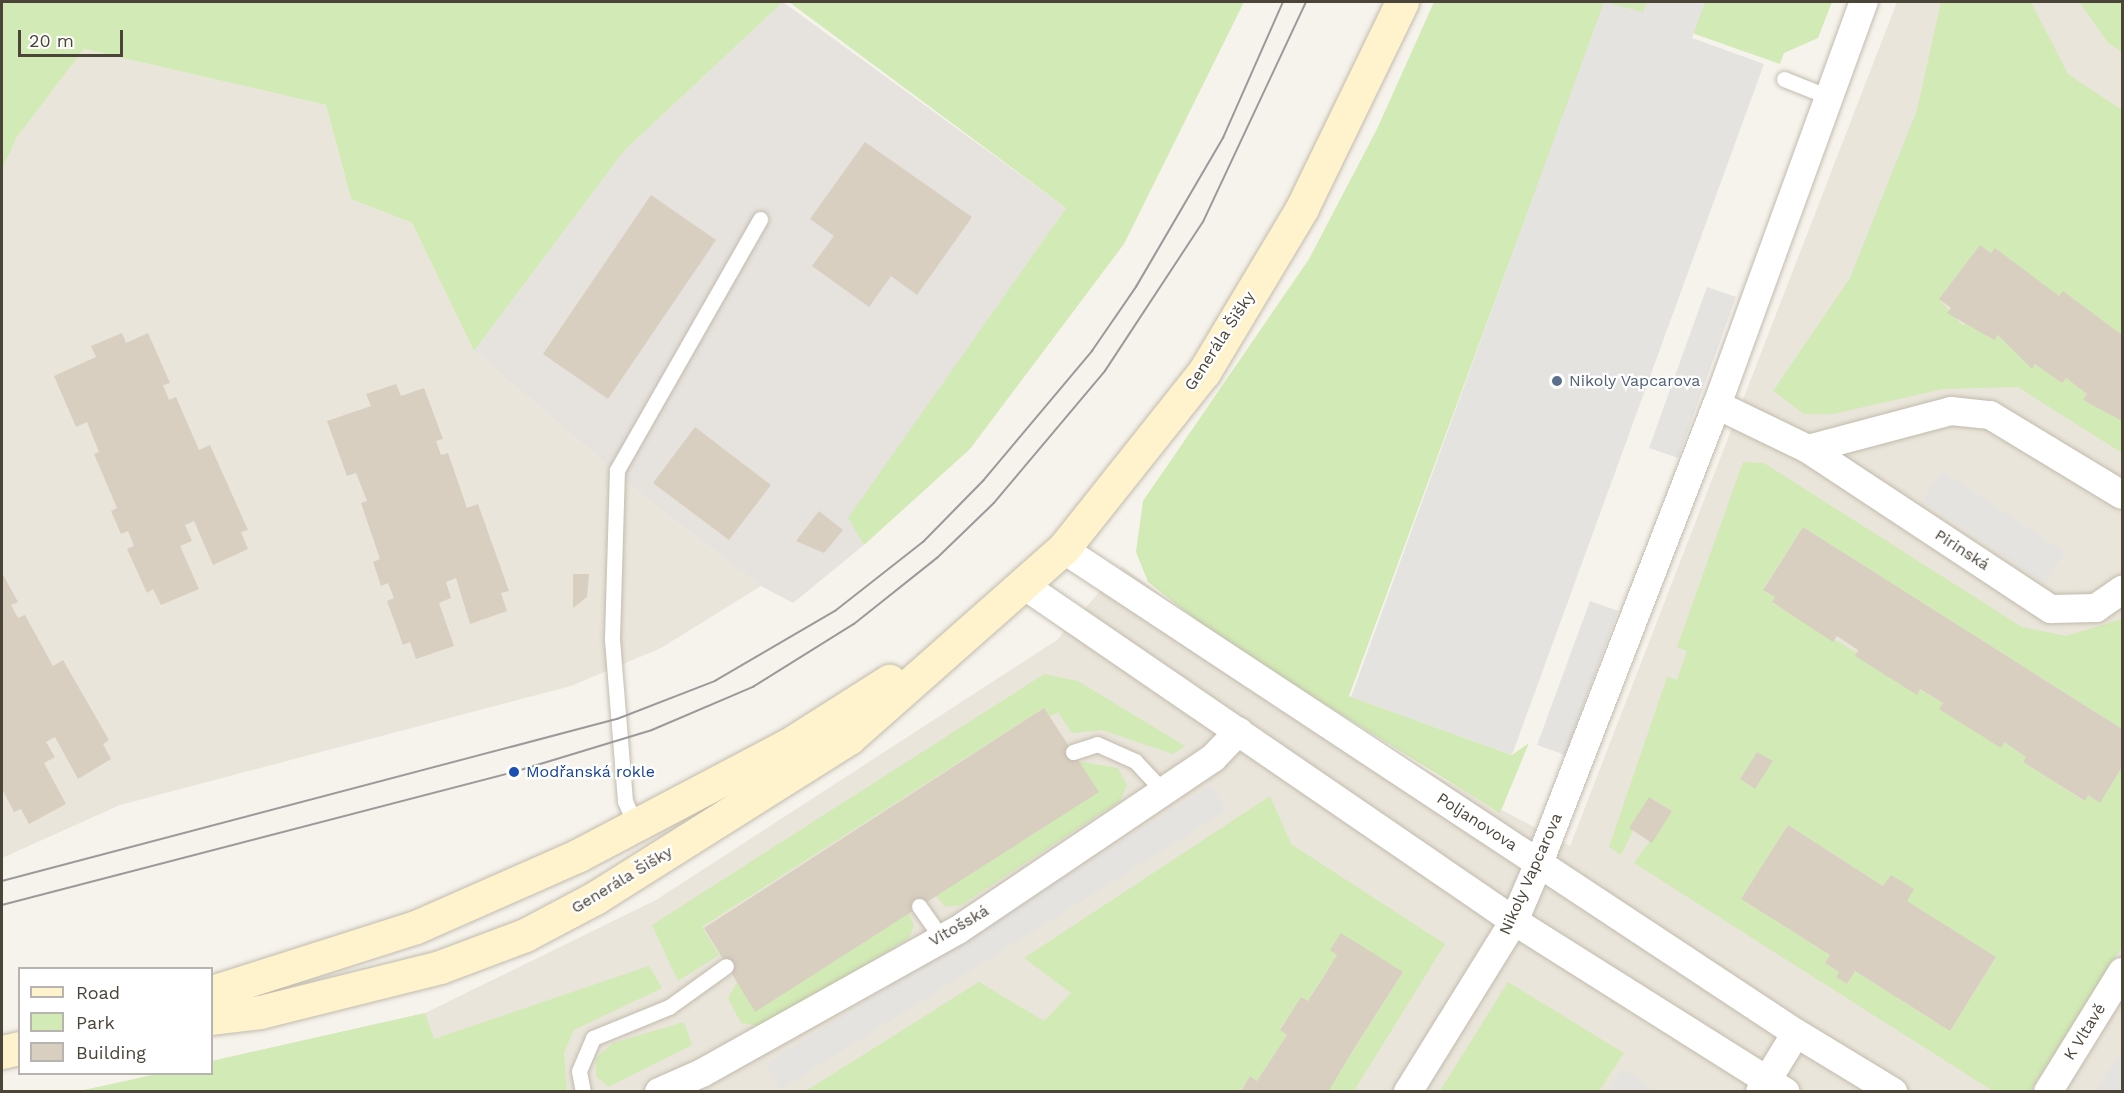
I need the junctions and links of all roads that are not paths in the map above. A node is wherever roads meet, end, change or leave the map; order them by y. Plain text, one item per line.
1 (1864, 2) edge
2 (1400, 4) edge
3 (1784, 79) dead end
4 (1829, 97) junction
5 (760, 219) dead end
6 (1717, 405) junction
7 (1808, 449) junction
8 (2122, 495) edge
9 (1063, 549) junction
10 (1025, 586) junction
11 (2122, 590) edge
12 (977, 626) junction
13 (1239, 731) junction
14 (1073, 752) dead end
15 (1164, 792) junction
16 (637, 828) junction
17 (1539, 862) junction
18 (919, 906) dead end
19 (1514, 921) junction
20 (941, 937) junction
21 (726, 966) dead end
22 (2122, 972) edge
23 (213, 992) edge
24 (213, 1018) edge
25 (1796, 1033) junction
26 (18, 1048) edge
27 (2, 1052) edge
28 (1771, 1088) edge
29 (583, 1092) edge
30 (659, 1092) edge
31 (1408, 1092) edge
32 (1893, 1092) edge
33 (2048, 1092) edge

1 - 4 street, Nikoly Vapcarova
2 - 9 main road, Generála Šišky
3 - 4 lane
4 - 6 street, Nikoly Vapcarova
5 - 16 lane
6 - 7 street, Pirinská
6 - 17 street, Nikoly Vapcarova
7 - 8 street
7 - 11 street, Pirinská
9 - 10 main road, Generála Šišky
9 - 17 street, Poljanovova
10 - 12 main road, Generála Šišky
10 - 13 street
12 - 16 main road, Generála Šišky
12 - 24 main road, Generála Šišky
13 - 15 street, Vitošská
13 - 19 street
14 - 15 lane
15 - 20 street, Vitošská
16 - 23 main road, Generála Šišky
17 - 19 street, Nikoly Vapcarova
17 - 25 street, Poljanovova
18 - 20 lane
19 - 28 street
19 - 31 street, Nikoly Vapcarova
20 - 30 street, Vitošská
21 - 29 lane
22 - 33 street, K Vltavě
25 - 28 street
25 - 32 street, Poljanovova
26 - 27 main road

